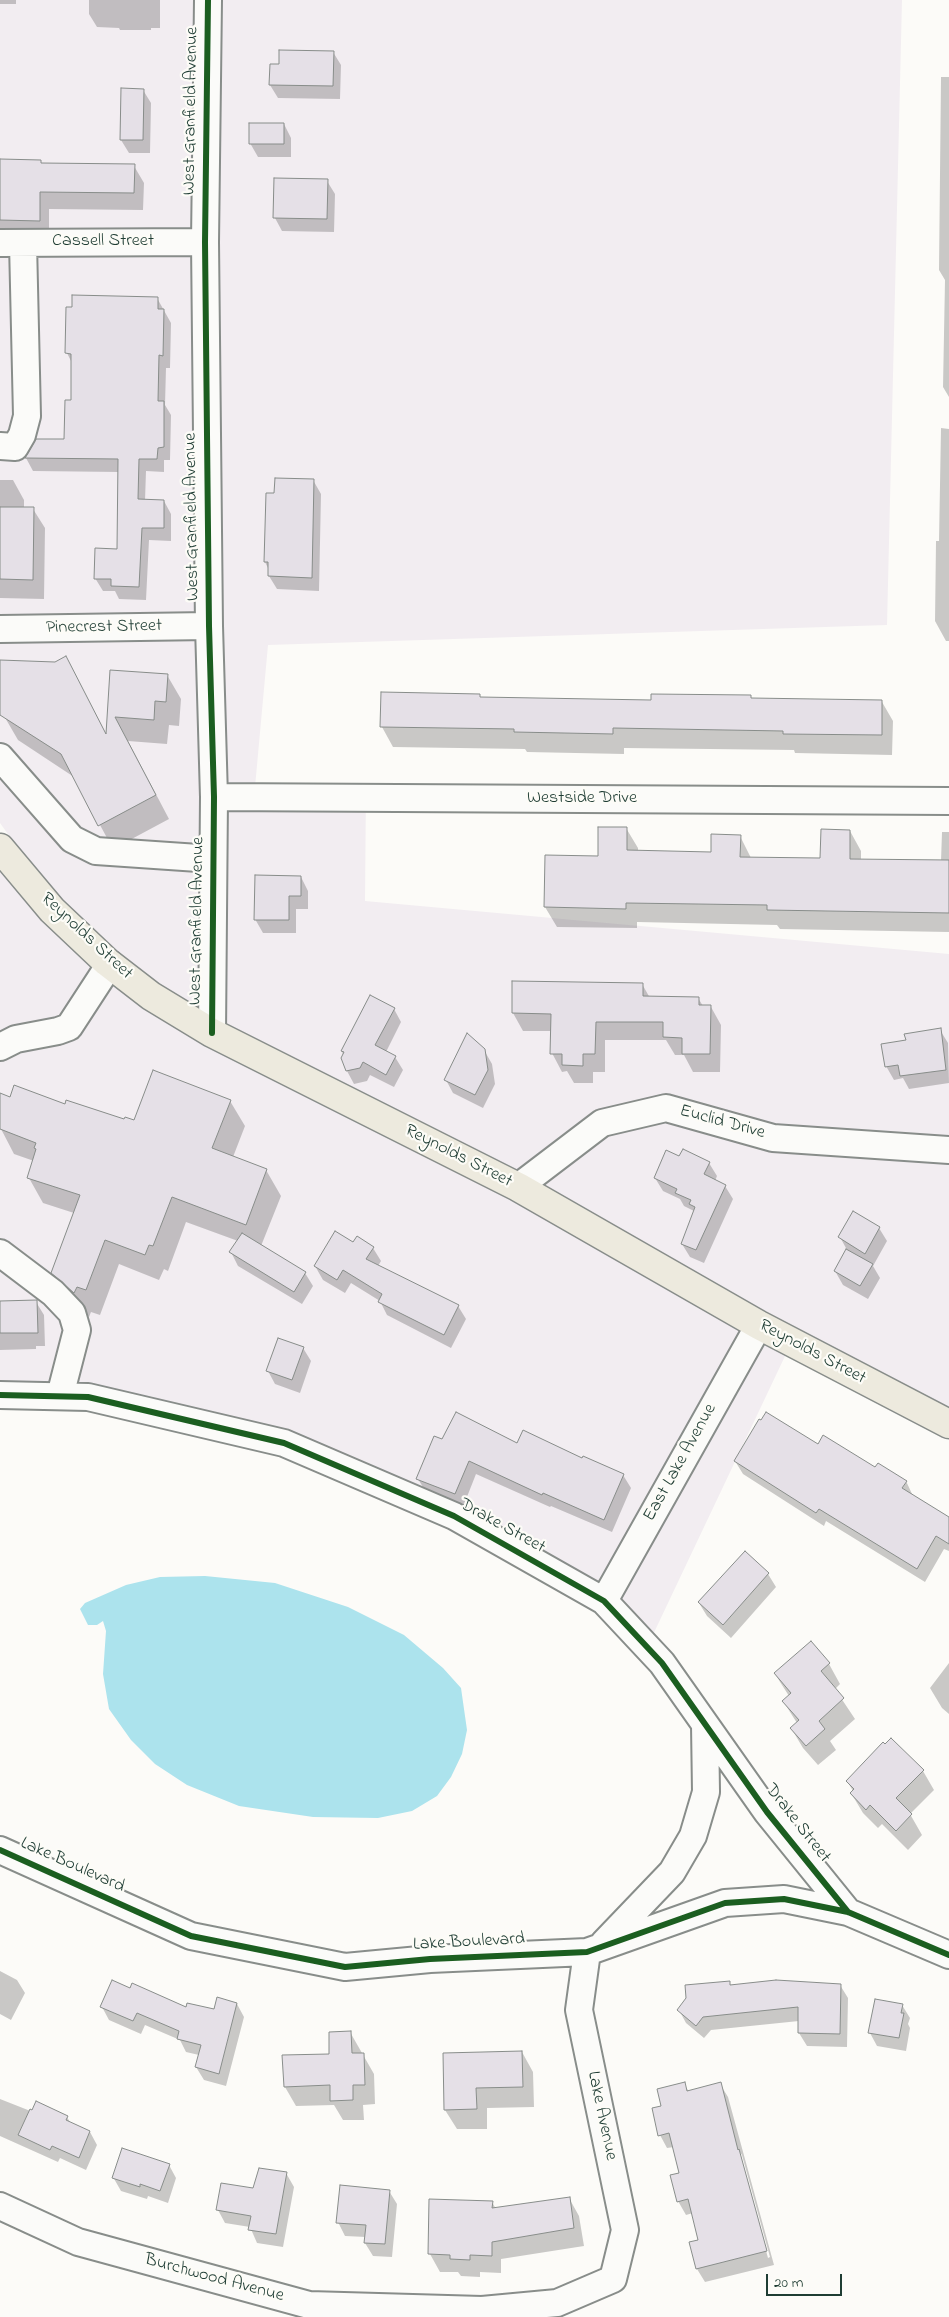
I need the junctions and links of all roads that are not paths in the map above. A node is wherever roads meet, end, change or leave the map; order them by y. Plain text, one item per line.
1 (208, 0) edge
2 (205, 242) junction
3 (11, 243) edge
4 (0, 446) edge
5 (209, 626) junction
6 (0, 629) edge
7 (0, 757) edge
8 (214, 797) junction
9 (949, 801) edge
10 (0, 848) edge
11 (213, 859) junction
12 (110, 964) junction
13 (212, 1033) junction
14 (0, 1047) edge
15 (949, 1150) edge
16 (518, 1187) junction
17 (0, 1252) edge
18 (759, 1325) junction
19 (0, 1394) edge
20 (60, 1396) junction
21 (949, 1424) edge
22 (604, 1601) junction
23 (705, 1725) junction
24 (0, 1850) edge
25 (848, 1912) junction
26 (593, 1949) junction
27 (947, 1950) edge
28 (0, 2206) edge
29 (613, 2279) joint

1 - 2 street, West Granfield Avenue
2 - 3 street, Cassell Street
2 - 5 street, West Granfield Avenue
3 - 4 street
5 - 6 street, Pinecrest Street
5 - 8 street, West Granfield Avenue
7 - 11 street
8 - 9 street, Westside Drive
8 - 11 street, West Granfield Avenue
10 - 12 main road, Reynolds Street
11 - 13 street, West Granfield Avenue
12 - 13 main road, Reynolds Street
12 - 14 street
13 - 16 main road, Reynolds Street
15 - 16 street, Euclid Drive
16 - 18 main road, Reynolds Street
17 - 20 street
18 - 21 main road, Reynolds Street
18 - 22 street, East Lake Avenue
19 - 20 street, Drake Street
20 - 22 street, Drake Street
22 - 23 street, Drake Street
23 - 25 street, Drake Street
23 - 26 street
24 - 26 street, Lake Boulevard
25 - 26 street, Lake Boulevard
25 - 27 street, Lake Boulevard
26 - 29 street, Lake Avenue
28 - 29 street, Burchwood Avenue

